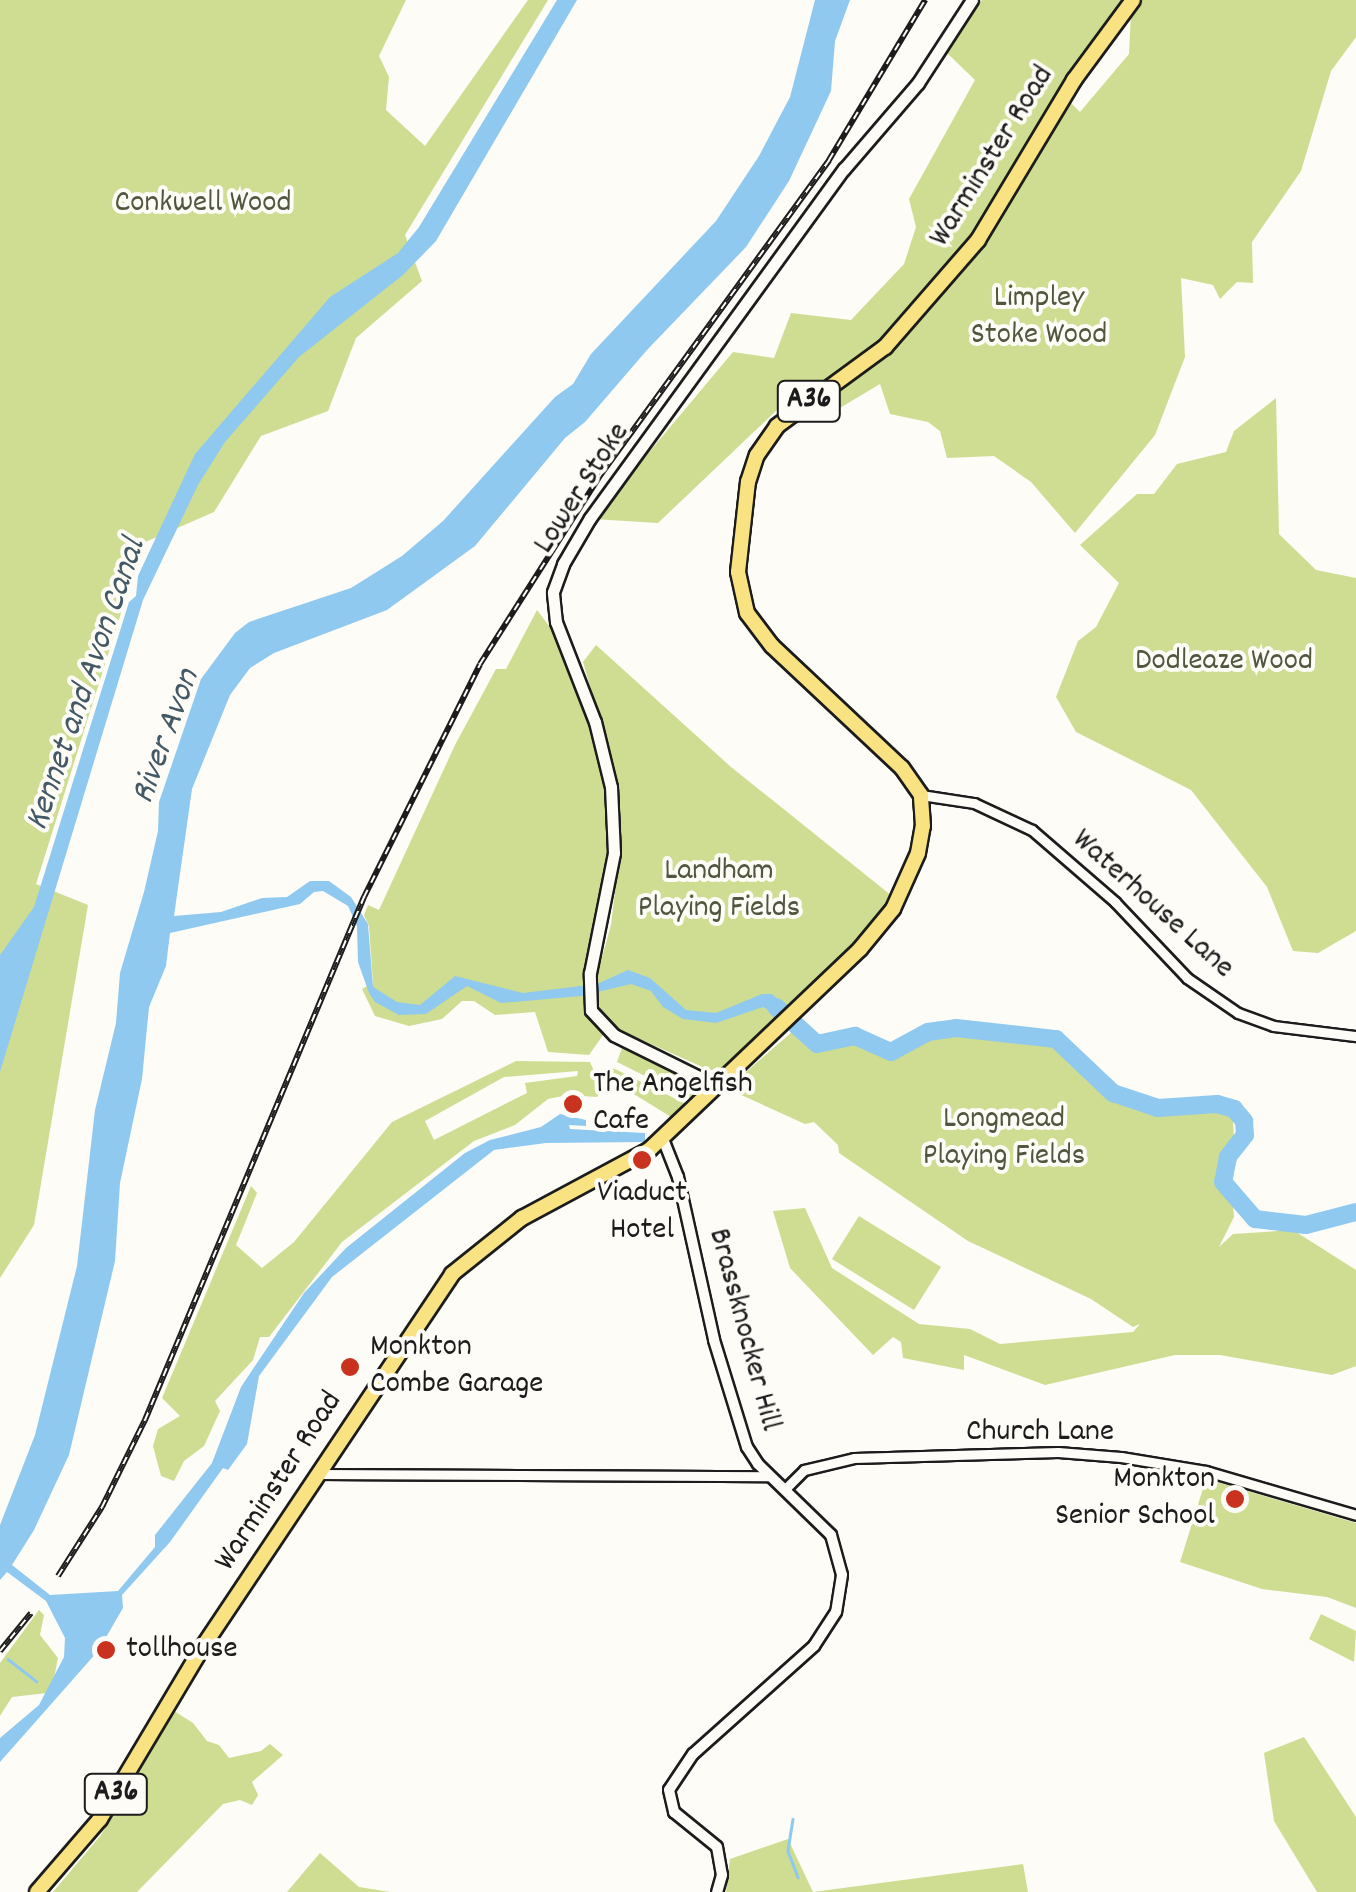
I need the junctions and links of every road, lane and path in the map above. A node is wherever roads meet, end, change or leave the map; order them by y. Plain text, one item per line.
1 (972, 0) edge
2 (1133, 0) edge
3 (920, 795) junction
4 (1356, 1036) edge
5 (717, 1086) junction
6 (665, 1145) junction
7 (319, 1474) junction
8 (769, 1476) junction
9 (786, 1488) junction
10 (1356, 1515) edge
11 (37, 1892) edge
12 (717, 1892) edge

1 - 5 main road, Lower Stoke
2 - 3 highway, Warminster Road / A36
3 - 4 street, Waterhouse Lane
3 - 5 highway, Warminster Road / A36
5 - 6 highway, Warminster Road / A36
6 - 7 highway, Warminster Road / A36
6 - 8 street, Brassknocker Hill
7 - 8 street
7 - 11 highway, Warminster Road / A36
8 - 9 street, Brassknocker Hill
9 - 10 street, Church Lane
9 - 12 street, Brassknocker Hill

